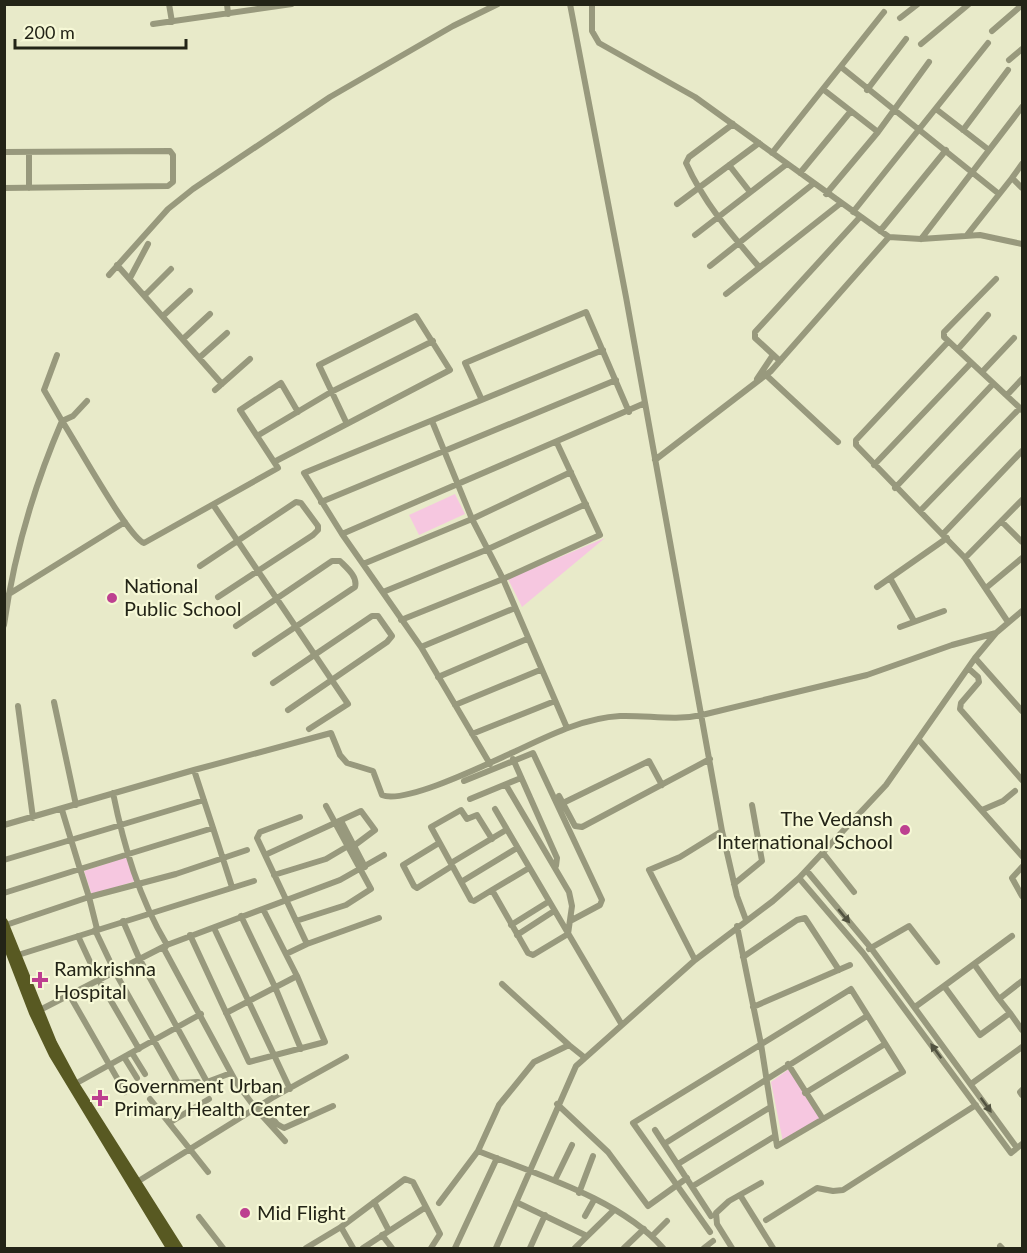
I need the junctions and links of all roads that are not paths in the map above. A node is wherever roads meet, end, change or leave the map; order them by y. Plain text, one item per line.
1 (169, 4) edge
2 (227, 4) edge
3 (292, 4) edge
4 (498, 4) edge
5 (570, 4) edge
6 (592, 4) edge
7 (918, 4) edge
8 (969, 4) edge
9 (1023, 5) edge
10 (246, 7) edge
11 (884, 12) dead end
12 (228, 14) junction
13 (900, 18) dead end
14 (172, 22) junction
15 (153, 24) dead end
16 (992, 31) dead end
17 (906, 39) dead end
18 (988, 43) dead end
19 (921, 44) dead end
20 (1023, 49) edge
21 (1009, 60) dead end
22 (929, 62) dead end
23 (841, 67) junction
24 (1008, 70) dead end
25 (824, 90) junction
26 (867, 90) junction
27 (1023, 107) edge
28 (893, 109) junction
29 (936, 109) junction
30 (851, 111) junction
31 (733, 124) junction
32 (919, 130) junction
33 (963, 130) junction
34 (878, 132) junction
35 (759, 144) junction
36 (946, 150) junction
37 (989, 150) junction
38 (4, 152) edge
39 (28, 152) junction
40 (771, 153) junction
41 (787, 164) junction
42 (1023, 164) edge
43 (729, 165) junction
44 (972, 172) junction
45 (800, 173) junction
46 (1012, 178) junction
47 (813, 184) junction
48 (4, 188) edge
49 (29, 188) junction
50 (697, 188) junction
51 (1023, 188) edge
52 (750, 192) junction
53 (826, 194) junction
54 (999, 194) junction
55 (841, 203) junction
56 (677, 204) dead end
57 (853, 212) junction
58 (718, 217) junction
59 (860, 217) junction
60 (880, 231) junction
61 (695, 235) dead end
62 (968, 235) junction
63 (889, 237) junction
64 (921, 239) junction
65 (148, 243) dead end
66 (739, 243) junction
67 (1023, 244) edge
68 (117, 265) junction
69 (710, 266) dead end
70 (759, 267) junction
71 (171, 269) dead end
72 (109, 275) dead end
73 (130, 278) junction
74 (996, 279) dead end
75 (190, 291) dead end
76 (726, 294) dead end
77 (145, 295) junction
78 (210, 314) dead end
79 (988, 315) dead end
80 (163, 316) junction
81 (227, 333) dead end
82 (1014, 338) dead end
83 (183, 339) junction
84 (433, 341) junction
85 (948, 342) junction
86 (958, 349) junction
87 (603, 350) junction
88 (57, 355) dead end
89 (773, 355) junction
90 (199, 358) junction
91 (250, 359) dead end
92 (780, 361) junction
93 (971, 363) junction
94 (982, 372) junction
95 (766, 375) junction
96 (1023, 379) edge
97 (616, 380) junction
98 (757, 380) junction
99 (222, 384) junction
100 (993, 384) junction
101 (215, 390) dead end
102 (331, 392) junction
103 (1007, 395) junction
104 (481, 398) junction
105 (87, 401) dead end
106 (645, 403) junction
107 (1021, 409) edge
108 (298, 412) junction
109 (629, 412) junction
110 (62, 421) junction
111 (432, 421) junction
112 (347, 424) junction
113 (257, 436) junction
114 (838, 442) dead end
115 (557, 443) junction
116 (1023, 451) edge
117 (444, 453) junction
118 (655, 460) junction
119 (274, 462) junction
120 (874, 465) junction
121 (571, 472) junction
122 (458, 486) junction
123 (895, 488) junction
124 (1023, 500) edge
125 (321, 502) junction
126 (586, 504) junction
127 (214, 506) junction
128 (920, 511) junction
129 (472, 519) junction
130 (125, 522) junction
131 (1002, 522) junction
132 (342, 534) junction
133 (945, 536) junction
134 (238, 541) junction
135 (1023, 542) edge
136 (486, 550) junction
137 (965, 558) junction
138 (1023, 558) edge
139 (363, 564) junction
140 (200, 566) dead end
141 (258, 570) junction
142 (890, 578) junction
143 (503, 579) junction
144 (877, 587) dead end
145 (986, 588) junction
146 (383, 592) junction
147 (9, 594) junction
148 (218, 597) dead end
149 (277, 599) junction
150 (515, 608) junction
151 (944, 610) dead end
152 (1023, 611) edge
153 (401, 620) junction
154 (914, 621) junction
155 (1008, 622) junction
156 (4, 625) edge
157 (236, 626) dead end
158 (296, 627) junction
159 (900, 627) dead end
160 (996, 633) junction
161 (527, 639) junction
162 (421, 647) junction
163 (255, 654) dead end
164 (315, 656) junction
165 (975, 658) junction
166 (968, 668) junction
167 (540, 670) junction
168 (438, 677) junction
169 (331, 680) junction
170 (273, 683) dead end
171 (555, 701) junction
172 (54, 702) dead end
173 (348, 704) junction
174 (455, 705) junction
175 (18, 706) dead end
176 (288, 710) dead end
177 (353, 710) dead end
178 (1023, 711) edge
179 (702, 715) junction
180 (567, 728) junction
181 (309, 729) dead end
182 (471, 734) junction
183 (919, 740) junction
184 (512, 757) junction
185 (710, 759) junction
186 (490, 764) junction
187 (194, 770) junction
188 (521, 778) junction
189 (1023, 780) edge
190 (464, 781) dead end
191 (506, 785) junction
192 (662, 785) junction
193 (1015, 791) dead end
194 (113, 793) junction
195 (470, 799) dead end
196 (204, 800) junction
197 (76, 805) junction
198 (752, 805) dead end
199 (326, 806) dead end
200 (495, 809) dead end
201 (62, 810) junction
202 (982, 810) junction
203 (33, 818) junction
204 (300, 818) dead end
205 (538, 819) junction
206 (338, 823) junction
207 (530, 823) junction
208 (4, 825) edge
209 (120, 825) junction
210 (213, 828) junction
211 (506, 830) junction
212 (722, 831) junction
213 (492, 839) junction
214 (71, 840) junction
215 (439, 843) junction
216 (351, 846) junction
217 (517, 848) junction
218 (247, 850) dead end
219 (824, 853) junction
220 (129, 855) junction
221 (265, 855) junction
222 (384, 855) dead end
223 (1023, 856) edge
224 (222, 858) junction
225 (4, 860) edge
226 (452, 865) junction
227 (556, 866) junction
228 (1023, 867) edge
229 (363, 868) junction
230 (529, 868) junction
231 (80, 869) junction
232 (807, 871) junction
233 (274, 874) junction
234 (799, 878) junction
235 (254, 881) dead end
236 (461, 882) junction
237 (137, 884) junction
238 (734, 884) junction
239 (232, 887) junction
240 (492, 890) junction
241 (854, 892) dead end
242 (4, 893) edge
243 (89, 897) junction
244 (1023, 897) edge
245 (287, 899) junction
246 (548, 902) junction
247 (263, 909) junction
248 (554, 911) junction
249 (148, 914) junction
250 (241, 916) junction
251 (379, 918) dead end
252 (572, 920) junction
253 (746, 920) junction
254 (123, 921) junction
255 (296, 921) junction
256 (5, 923) edge
257 (511, 925) junction
258 (737, 926) junction
259 (214, 928) junction
260 (96, 929) junction
261 (517, 934) junction
262 (568, 934) junction
263 (190, 935) junction
264 (78, 936) junction
265 (1012, 936) dead end
266 (4, 938) edge
267 (308, 944) junction
268 (167, 945) junction
269 (871, 948) junction
270 (863, 953) junction
271 (286, 954) junction
272 (18, 955) junction
273 (744, 957) junction
274 (139, 958) junction
275 (694, 960) junction
276 (937, 962) dead end
277 (974, 964) junction
278 (850, 965) dead end
279 (839, 970) junction
280 (115, 972) junction
281 (297, 976) junction
282 (99, 981) junction
283 (1023, 981) edge
284 (502, 984) dead end
285 (944, 986) junction
286 (275, 987) junction
287 (70, 996) junction
288 (999, 999) junction
289 (249, 1001) junction
290 (753, 1007) junction
291 (915, 1007) junction
292 (36, 1012) junction
293 (226, 1013) junction
294 (1010, 1013) junction
295 (201, 1014) junction
296 (867, 1016) junction
297 (622, 1024) junction
298 (178, 1027) junction
299 (1022, 1027) edge
300 (155, 1040) junction
301 (761, 1044) junction
302 (885, 1044) junction
303 (569, 1045) junction
304 (1023, 1047) edge
305 (139, 1049) junction
306 (301, 1049) junction
307 (132, 1053) junction
308 (274, 1054) junction
309 (124, 1057) junction
310 (346, 1057) dead end
311 (584, 1058) junction
312 (788, 1064) junction
313 (109, 1066) junction
314 (231, 1073) junction
315 (145, 1074) dead end
316 (137, 1078) dead end
317 (765, 1080) junction
318 (198, 1082) dead end
319 (75, 1084) junction
320 (971, 1084) junction
321 (290, 1089) junction
322 (1023, 1090) edge
323 (125, 1092) dead end
324 (805, 1093) junction
325 (1023, 1095) edge
326 (150, 1099) dead end
327 (209, 1099) dead end
328 (557, 1104) junction
329 (976, 1105) junction
330 (333, 1106) dead end
331 (258, 1107) junction
332 (769, 1108) junction
333 (823, 1119) junction
334 (169, 1123) junction
335 (655, 1130) dead end
336 (775, 1136) junction
337 (285, 1141) dead end
338 (664, 1144) junction
339 (572, 1145) dead end
340 (1017, 1149) edge
341 (190, 1150) junction
342 (478, 1151) junction
343 (593, 1156) dead end
344 (497, 1158) junction
345 (678, 1164) junction
346 (529, 1171) junction
347 (208, 1172) dead end
348 (687, 1178) junction
349 (555, 1180) junction
350 (137, 1182) junction
351 (761, 1183) dead end
352 (677, 1186) junction
353 (693, 1186) junction
354 (579, 1193) junction
355 (740, 1195) junction
356 (594, 1200) junction
357 (374, 1202) junction
358 (516, 1202) junction
359 (438, 1203) dead end
360 (426, 1207) junction
361 (614, 1210) junction
362 (545, 1215) junction
363 (585, 1216) dead end
364 (711, 1216) dead end
365 (199, 1217) dead end
366 (765, 1220) dead end
367 (667, 1221) dead end
368 (341, 1227) junction
369 (644, 1229) junction
370 (710, 1232) dead end
371 (386, 1233) junction
372 (587, 1236) junction
373 (652, 1236) junction
374 (713, 1240) dead end
375 (170, 1248) edge
376 (179, 1248) edge
377 (223, 1248) edge
378 (306, 1248) edge
379 (353, 1248) edge
380 (363, 1248) edge
381 (392, 1248) edge
382 (431, 1248) edge
383 (455, 1248) edge
384 (496, 1248) edge
385 (530, 1248) edge
386 (575, 1248) edge
387 (624, 1248) edge
388 (663, 1248) edge
389 (704, 1248) edge
390 (732, 1248) edge
391 (773, 1248) edge

1 - 14 street
2 - 12 street
3 - 10 street
4 - 68 street
5 - 106 street
6 - 31 street
7 - 13 street
8 - 19 street
9 - 16 street
10 - 12 street
11 - 23 street
12 - 14 street
14 - 15 street
17 - 26 street
18 - 29 street
20 - 21 street
22 - 28 street
23 - 25 street
23 - 26 street
24 - 33 street
25 - 30 street
25 - 40 street
26 - 28 street
27 - 37 street
28 - 32 street
28 - 34 street
29 - 32 street
29 - 33 street
30 - 34 street
30 - 45 street
31 - 35 street
31 - 50 street
32 - 36 street
32 - 57 street
33 - 37 street
34 - 53 street
35 - 40 street
35 - 43 street
36 - 44 street
36 - 60 street
37 - 44 street
38 - 39 street
39 - 49 street
39 - 49 street
40 - 41 street
41 - 45 street
41 - 52 street
42 - 46 street
43 - 50 street
43 - 52 street
44 - 54 street
44 - 64 street
45 - 47 street
46 - 51 street
46 - 54 street
47 - 53 street
47 - 66 street
48 - 49 street
50 - 56 street
50 - 58 street
52 - 58 street
53 - 55 street
54 - 62 street
55 - 57 street
55 - 70 street
57 - 59 street
58 - 61 street
58 - 66 street
59 - 60 street
59 - 89 street
60 - 63 street
62 - 64 street
62 - 67 street
63 - 64 street
63 - 92 street
65 - 73 street
66 - 69 street
66 - 70 street
68 - 72 street
68 - 73 street
70 - 76 street
71 - 77 street
73 - 77 street
74 - 85 street
75 - 80 street
77 - 80 street
78 - 83 street
79 - 86 street
80 - 83 street
81 - 90 street
82 - 94 street
83 - 90 street
84 - 102 street
84 - 102 street
84 - 112 street
85 - 86 street
85 - 120 street
86 - 93 street
87 - 97 street
87 - 104 street
87 - 104 street
88 - 110 street
89 - 92 street
89 - 98 street
90 - 99 street
91 - 99 street
92 - 95 street
93 - 94 street
93 - 120 street
94 - 100 street
95 - 98 street
95 - 114 street
96 - 103 street
97 - 109 street
97 - 117 street
98 - 118 street
99 - 101 street
100 - 103 street
100 - 123 street
102 - 108 street
102 - 112 street
103 - 107 street
104 - 111 street
105 - 110 street
106 - 109 street
106 - 118 street
107 - 128 street
108 - 113 street
108 - 113 street
109 - 115 street
110 - 130 street
110 - 147 street
111 - 117 street
111 - 125 street
112 - 119 street
113 - 119 street
115 - 121 street
115 - 122 street
116 - 133 street
117 - 122 street
117 - 125 street
118 - 179 street
119 - 127 street
120 - 123 street
121 - 126 street
121 - 129 street
122 - 129 street
122 - 132 street
123 - 128 street
124 - 131 street
125 - 132 street
126 - 136 street
126 - 143 street
127 - 130 street
127 - 134 street
128 - 133 street
129 - 136 street
129 - 139 street
130 - 147 street
131 - 135 street
131 - 137 street
132 - 139 street
133 - 137 street
133 - 142 street
134 - 140 street
134 - 141 street
134 - 141 street
136 - 143 street
136 - 146 street
137 - 145 street
138 - 145 street
139 - 146 street
141 - 148 street
141 - 149 street
142 - 144 street
142 - 154 street
143 - 150 street
143 - 153 street
145 - 155 street
146 - 153 street
147 - 156 street
149 - 157 street
149 - 158 street
149 - 158 street
150 - 161 street
150 - 162 street
151 - 154 street
152 - 155 street
153 - 162 street
154 - 159 street
155 - 160 street
158 - 163 street
158 - 164 street
160 - 165 street
160 - 179 street
161 - 167 street
161 - 168 street
162 - 168 street
164 - 169 street
164 - 169 street
164 - 170 street
165 - 166 street
165 - 178 street
166 - 183 street
166 - 189 street
167 - 171 street
167 - 174 street
168 - 174 street
169 - 173 street
169 - 176 street
171 - 180 street
171 - 182 street
172 - 197 street
173 - 177 street
173 - 181 street
174 - 182 street
175 - 203 street
179 - 180 street
179 - 185 street
180 - 184 street
182 - 186 street
183 - 202 street
183 - 219 street
184 - 186 street
184 - 188 street
184 - 190 street
184 - 252 street
185 - 192 street
185 - 212 street
186 - 187 street
187 - 194 street
187 - 196 street
188 - 191 street
188 - 205 street
191 - 195 street
191 - 207 street
192 - 192 street
193 - 202 street
194 - 197 street
194 - 209 street
196 - 209 street
196 - 210 street
197 - 201 street
198 - 238 street
199 - 206 street
200 - 211 street
201 - 203 street
201 - 214 street
202 - 223 street
203 - 208 street
204 - 221 street
205 - 207 street
205 - 227 street
206 - 216 street
206 - 216 street
206 - 221 street
207 - 227 street
209 - 214 street
209 - 220 street
210 - 220 street
210 - 224 street
211 - 213 street
211 - 217 street
212 - 238 street
212 - 275 street
213 - 215 street
213 - 226 street
214 - 225 street
214 - 231 street
215 - 226 street
215 - 226 street
216 - 229 street
216 - 233 street
217 - 230 street
217 - 236 street
218 - 224 street
219 - 232 street
219 - 241 street
220 - 231 street
220 - 237 street
221 - 233 street
222 - 229 street
224 - 237 street
224 - 239 street
226 - 236 street
227 - 252 street
228 - 244 street
229 - 245 street
229 - 255 street
230 - 240 street
230 - 246 street
231 - 242 street
231 - 243 street
232 - 234 street
232 -> 269 street
233 - 245 street
234 - 253 street
234 - 270 street
235 - 239 street
236 - 240 street
237 - 243 street
237 - 249 street
238 - 253 street
239 - 249 street
240 - 257 street
243 - 256 street
243 - 260 street
245 - 247 street
245 - 255 street
246 - 248 street
246 - 257 street
247 - 250 street
247 - 271 street
248 - 261 street
248 - 262 street
249 - 254 street
249 - 268 street
250 - 259 street
250 - 286 street
251 - 267 street
252 - 262 street
253 - 258 street
254 - 260 street
254 - 274 street
255 - 267 street
256 - 272 main road
257 - 261 street
258 - 273 street
258 - 275 street
259 - 263 street
259 - 289 street
260 - 264 street
260 - 280 street
261 - 262 street
262 - 297 street
263 - 268 street
263 - 293 street
264 - 272 street
264 - 282 street
265 - 277 street
266 - 292 main road
267 - 271 street
268 - 274 street
268 - 295 street
269 - 270 street
269 - 276 street
269 - 291 street
329 -> 270 street
271 - 281 street
272 - 292 main road
273 - 279 street
273 - 290 street
274 - 280 street
274 - 298 street
275 - 297 street
277 - 285 street
277 - 288 street
278 - 279 street
279 - 290 street
280 - 282 street
280 - 300 street
281 - 286 street
281 - 306 street
282 - 287 street
282 - 305 street
283 - 288 street
284 - 303 street
285 - 291 street
285 - 294 street
286 - 289 street
286 - 306 street
287 - 292 street
287 - 313 street
288 - 294 street
289 - 293 street
289 - 308 street
290 - 301 street
291 - 320 street
292 - 319 main road
292 - 375 main road
293 - 308 street
294 - 299 street
295 - 298 street
295 - 314 street
296 - 301 street
296 - 302 street
296 - 312 street
297 - 311 street
298 - 300 street
298 - 314 street
300 - 305 street
300 - 318 street
301 - 317 street
301 - 352 street
302 - 324 street
302 - 333 street
303 - 311 street
303 - 342 street
304 - 320 street
305 - 307 street
306 - 308 street
307 - 309 street
307 - 315 street
308 - 321 street
309 - 313 street
309 - 316 street
310 - 321 street
311 - 328 street
312 - 317 street
312 - 324 street
313 - 319 street
313 - 323 street
314 - 331 street
317 - 332 street
317 - 338 street
319 - 350 main road
320 -> 340 street
321 - 331 street
322 - 325 street
324 - 333 street
326 - 334 street
327 - 334 street
328 - 346 street
328 - 352 street
329 - 340 street
329 - 366 street
330 - 331 street
331 - 337 street
331 - 341 street
332 - 336 street
332 - 345 street
333 - 336 street
334 - 341 street
335 - 338 street
336 - 353 street
338 - 345 street
339 - 349 street
341 - 347 street
341 - 350 street
342 - 344 street
342 - 359 street
343 - 354 street
344 - 346 street
344 - 383 street
345 - 348 street
346 - 349 street
346 - 358 street
348 - 352 street
348 - 353 street
349 - 354 street
350 - 376 main road
351 - 355 street
352 - 370 street
353 - 364 street
354 - 356 street
355 - 390 street
355 - 391 street
356 - 361 street
356 - 363 street
357 - 360 street
357 - 368 street
357 - 371 street
358 - 362 street
358 - 384 street
360 - 371 street
360 - 382 street
361 - 369 street
361 - 372 street
362 - 372 street
362 - 385 street
365 - 377 street
367 - 373 street
368 - 378 street
368 - 379 street
369 - 373 street
369 - 387 street
371 - 380 street
371 - 381 street
372 - 386 street
373 - 388 street
374 - 389 street

